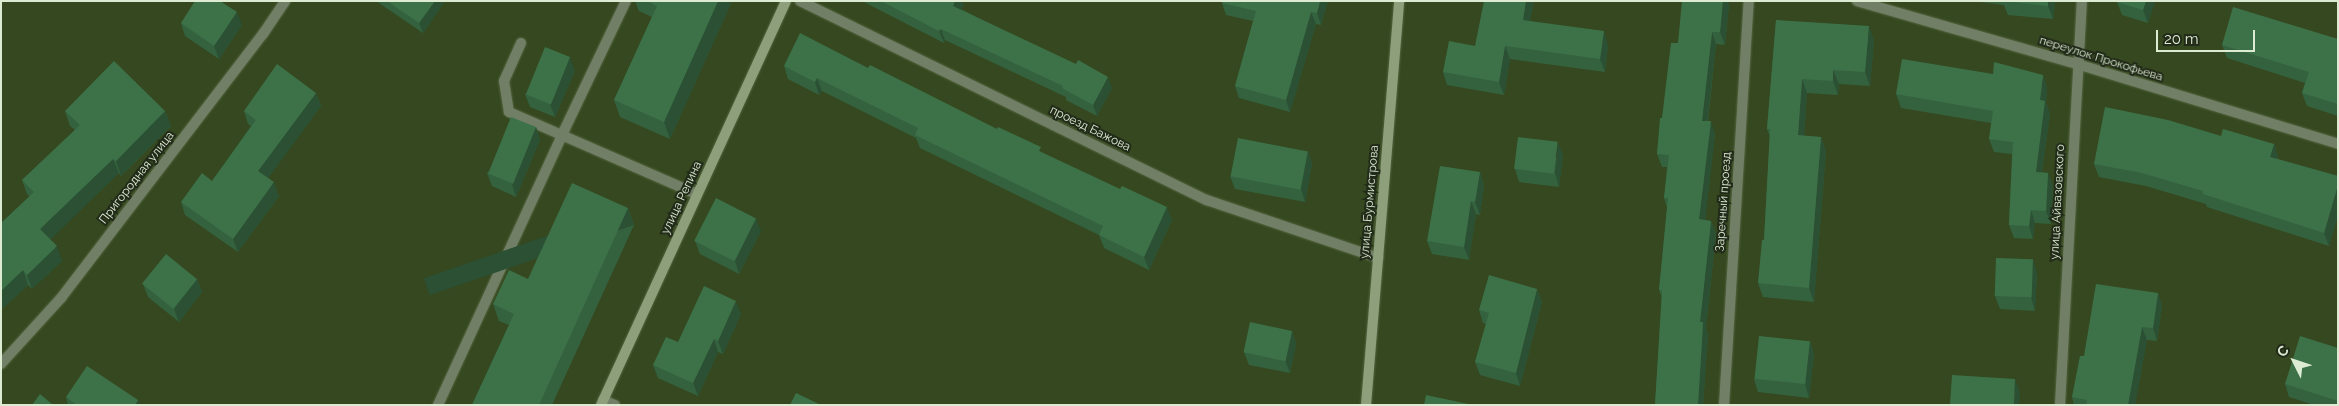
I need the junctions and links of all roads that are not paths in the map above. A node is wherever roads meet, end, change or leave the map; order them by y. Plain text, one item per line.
1 (285, 1) edge
2 (626, 1) edge
3 (786, 1) edge
4 (800, 1) edge
5 (1399, 1) edge
6 (1749, 1) edge
7 (1857, 1) edge
8 (2082, 1) edge
9 (521, 43) dead end
10 (2077, 64) junction
11 (562, 135) junction
12 (2338, 144) edge
13 (697, 194) junction
14 (1378, 258) junction
15 (1, 364) edge
16 (602, 402) edge
17 (438, 405) edge
18 (615, 405) edge
19 (1366, 405) edge
20 (1724, 405) edge
21 (2060, 405) edge

1 - 15 street, Пригородная улица
2 - 11 street
3 - 13 street, улица Репина
4 - 14 street, проезд Бажова
5 - 14 street, улица Бурмистрова
6 - 20 street, Заречный проезд
7 - 10 street, переулок Прокофьева
8 - 10 street, улица Айвазовского
9 - 11 street
10 - 12 street, переулок Прокофьева
10 - 21 street, улица Айвазовского
11 - 13 street
11 - 17 street
13 - 16 street, улица Репина
14 - 19 street, улица Бурмистрова
16 - 18 street

